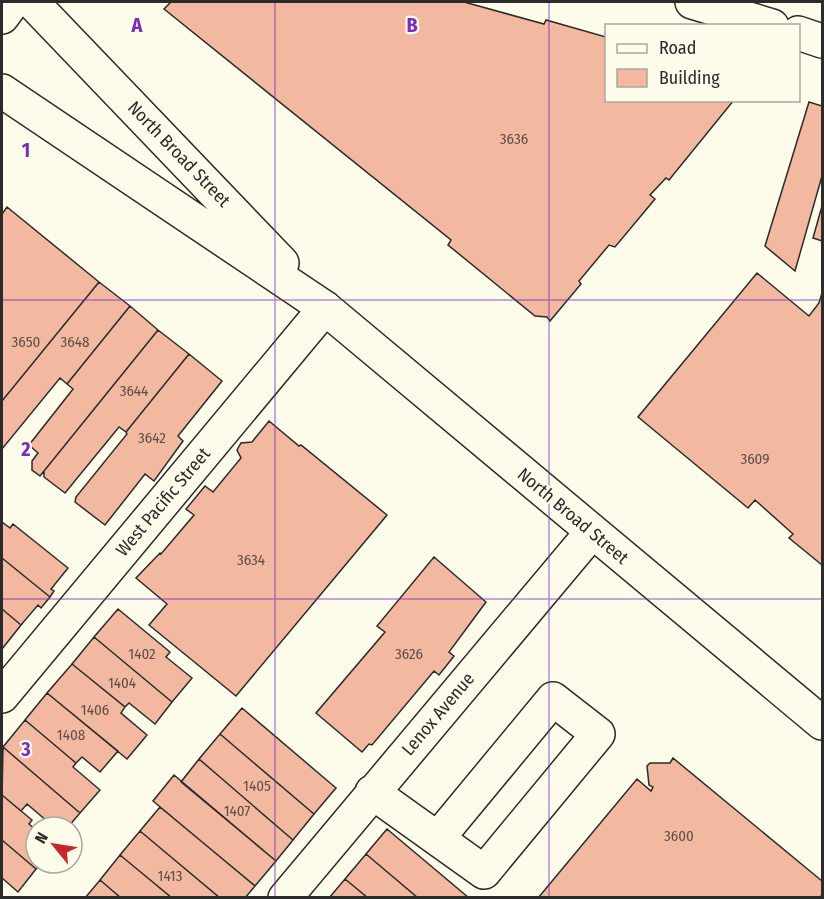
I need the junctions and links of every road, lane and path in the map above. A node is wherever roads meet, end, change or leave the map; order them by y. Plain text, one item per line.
1 (13, 2) edge
2 (32, 2) edge
3 (692, 2) edge
4 (2, 17) edge
5 (765, 24) edge
6 (800, 34) edge
7 (822, 41) edge
8 (2, 91) edge
9 (325, 308) junction
10 (592, 531) junction
11 (2, 696) edge
12 (822, 723) edge
13 (372, 792) junction
14 (438, 838) junction
15 (285, 897) edge

1 - 4 main road
2 - 9 main road, North Broad Street
3 - 5 main road
6 - 7 main road
8 - 9 main road, North Broad Street
9 - 10 main road, North Broad Street
9 - 11 main road, West Pacific Street
10 - 12 main road, North Broad Street
10 - 13 main road, Lenox Avenue
13 - 14 main road
13 - 15 main road, Lenox Avenue
14 - 14 main road

